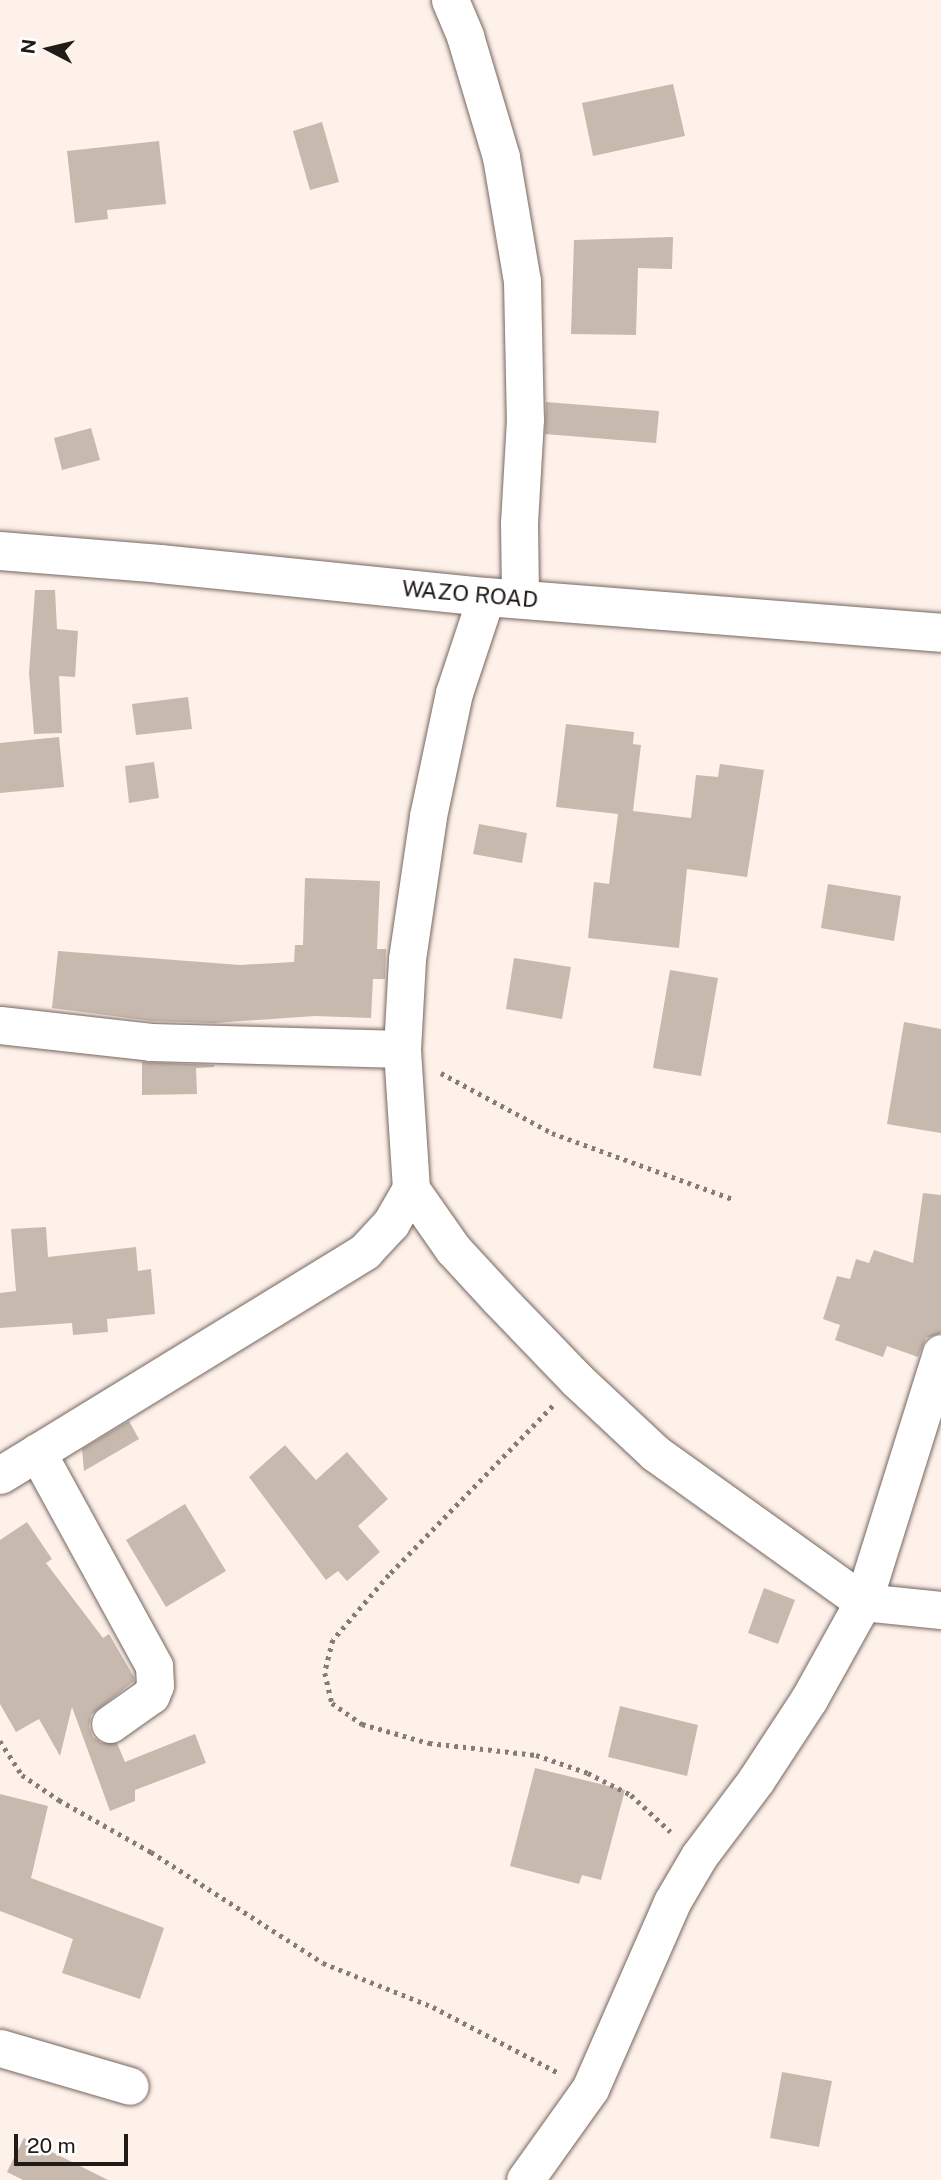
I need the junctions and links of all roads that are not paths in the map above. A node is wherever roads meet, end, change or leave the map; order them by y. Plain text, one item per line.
1 (450, 0) edge
2 (0, 551) edge
3 (503, 598) junction
4 (941, 633) edge
5 (0, 1025) edge
6 (402, 1049) junction
7 (411, 1189) junction
8 (941, 1353) edge
9 (37, 1452) junction
10 (0, 1475) edge
11 (863, 1602) junction
12 (941, 1610) edge
13 (110, 1724) dead end
14 (0, 2048) edge
15 (130, 2086) dead end
16 (525, 2180) edge

1 - 3 street
2 - 3 main road, WAZO ROAD
3 - 4 main road, WAZO ROAD
3 - 6 street
5 - 6 street
6 - 7 street
7 - 9 street
7 - 11 street
8 - 11 street
9 - 10 street
9 - 13 street
11 - 12 street
11 - 16 street
14 - 15 street

